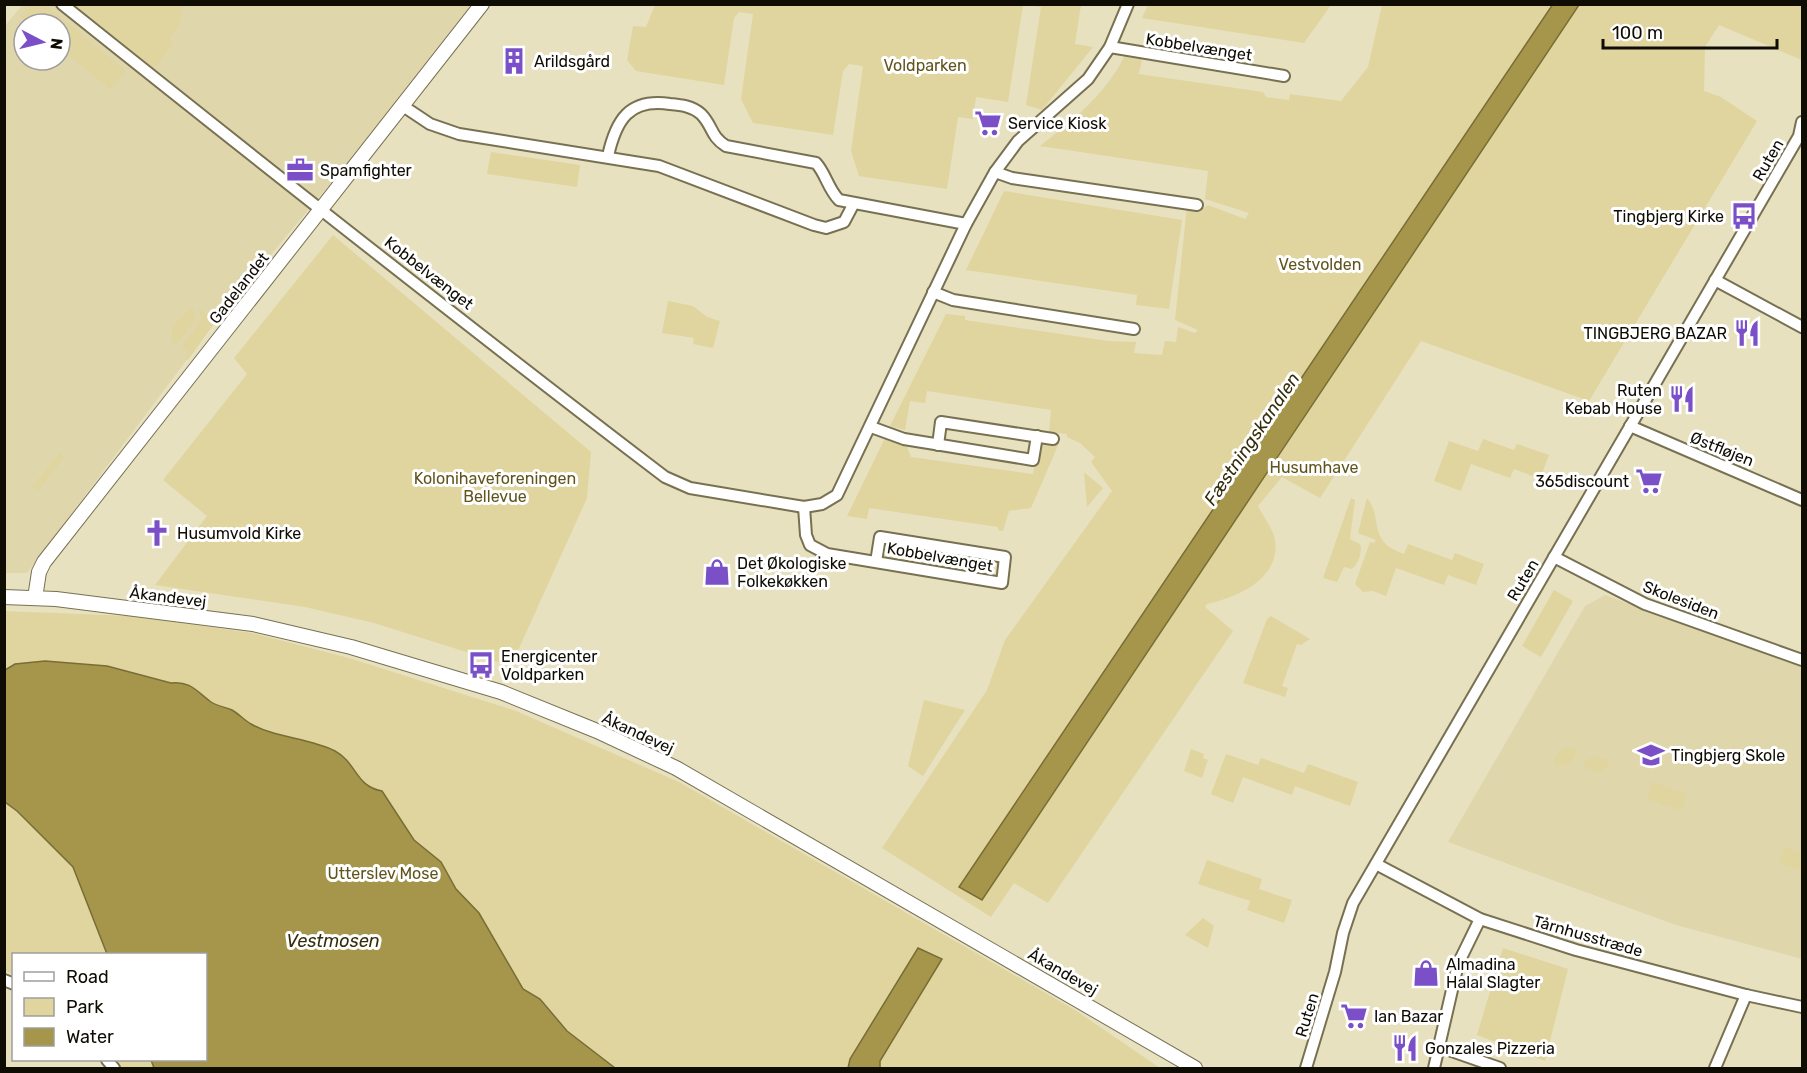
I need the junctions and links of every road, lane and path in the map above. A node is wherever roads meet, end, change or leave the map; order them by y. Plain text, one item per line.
1 (62, 4) edge
2 (482, 4) edge
3 (1128, 4) edge
4 (1110, 47) junction
5 (1284, 76) dead end
6 (403, 106) junction
7 (1803, 122) edge
8 (1801, 137) edge
9 (608, 156) junction
10 (995, 172) junction
11 (853, 205) junction
12 (1197, 205) dead end
13 (323, 209) junction
14 (966, 224) junction
15 (1715, 280) junction
16 (933, 292) junction
17 (1803, 327) edge
18 (1134, 329) dead end
19 (1630, 426) junction
20 (871, 427) junction
21 (1037, 436) junction
22 (1053, 439) dead end
23 (938, 445) junction
24 (1803, 500) edge
25 (804, 507) junction
26 (1554, 557) junction
27 (876, 562) junction
28 (4, 597) edge
29 (35, 598) junction
30 (1803, 660) edge
31 (1376, 864) junction
32 (1480, 919) junction
33 (1746, 995) junction
34 (1803, 1007) edge
35 (1440, 1047) junction
36 (1195, 1068) edge
37 (1306, 1068) edge
38 (1434, 1068) edge
39 (1500, 1068) edge
40 (1715, 1068) edge

1 - 13 street, Kobbelvænget
2 - 6 street, Gadelandet
3 - 4 street, Kobbelvænget
4 - 5 street, Kobbelvænget
4 - 10 street, Kobbelvænget
6 - 9 street
6 - 13 street, Gadelandet
7 - 8 street, Ruten
8 - 15 street, Ruten
9 - 11 street
9 - 11 street
10 - 12 street
10 - 14 street, Kobbelvænget
11 - 14 street
13 - 25 street, Kobbelvænget
13 - 29 street, Gadelandet
14 - 16 street, Kobbelvænget
15 - 17 street
15 - 19 street, Ruten
16 - 18 street
16 - 20 street, Kobbelvænget
19 - 24 street, Østfløjen
19 - 26 street, Ruten
20 - 23 street
20 - 25 street, Kobbelvænget
21 - 22 street
21 - 23 street
21 - 23 street
25 - 27 street, Kobbelvænget
26 - 30 street, Skolesiden
26 - 31 street, Ruten
27 - 27 street, Kobbelvænget
28 - 29 street, Åkandevej
29 - 36 street, Åkandevej
31 - 32 street, Tårnhusstræde
31 - 37 street, Ruten
32 - 33 street, Tårnhusstræde
32 - 35 street
33 - 34 street, Tårnhusstræde
33 - 40 street
35 - 38 street
35 - 39 street

